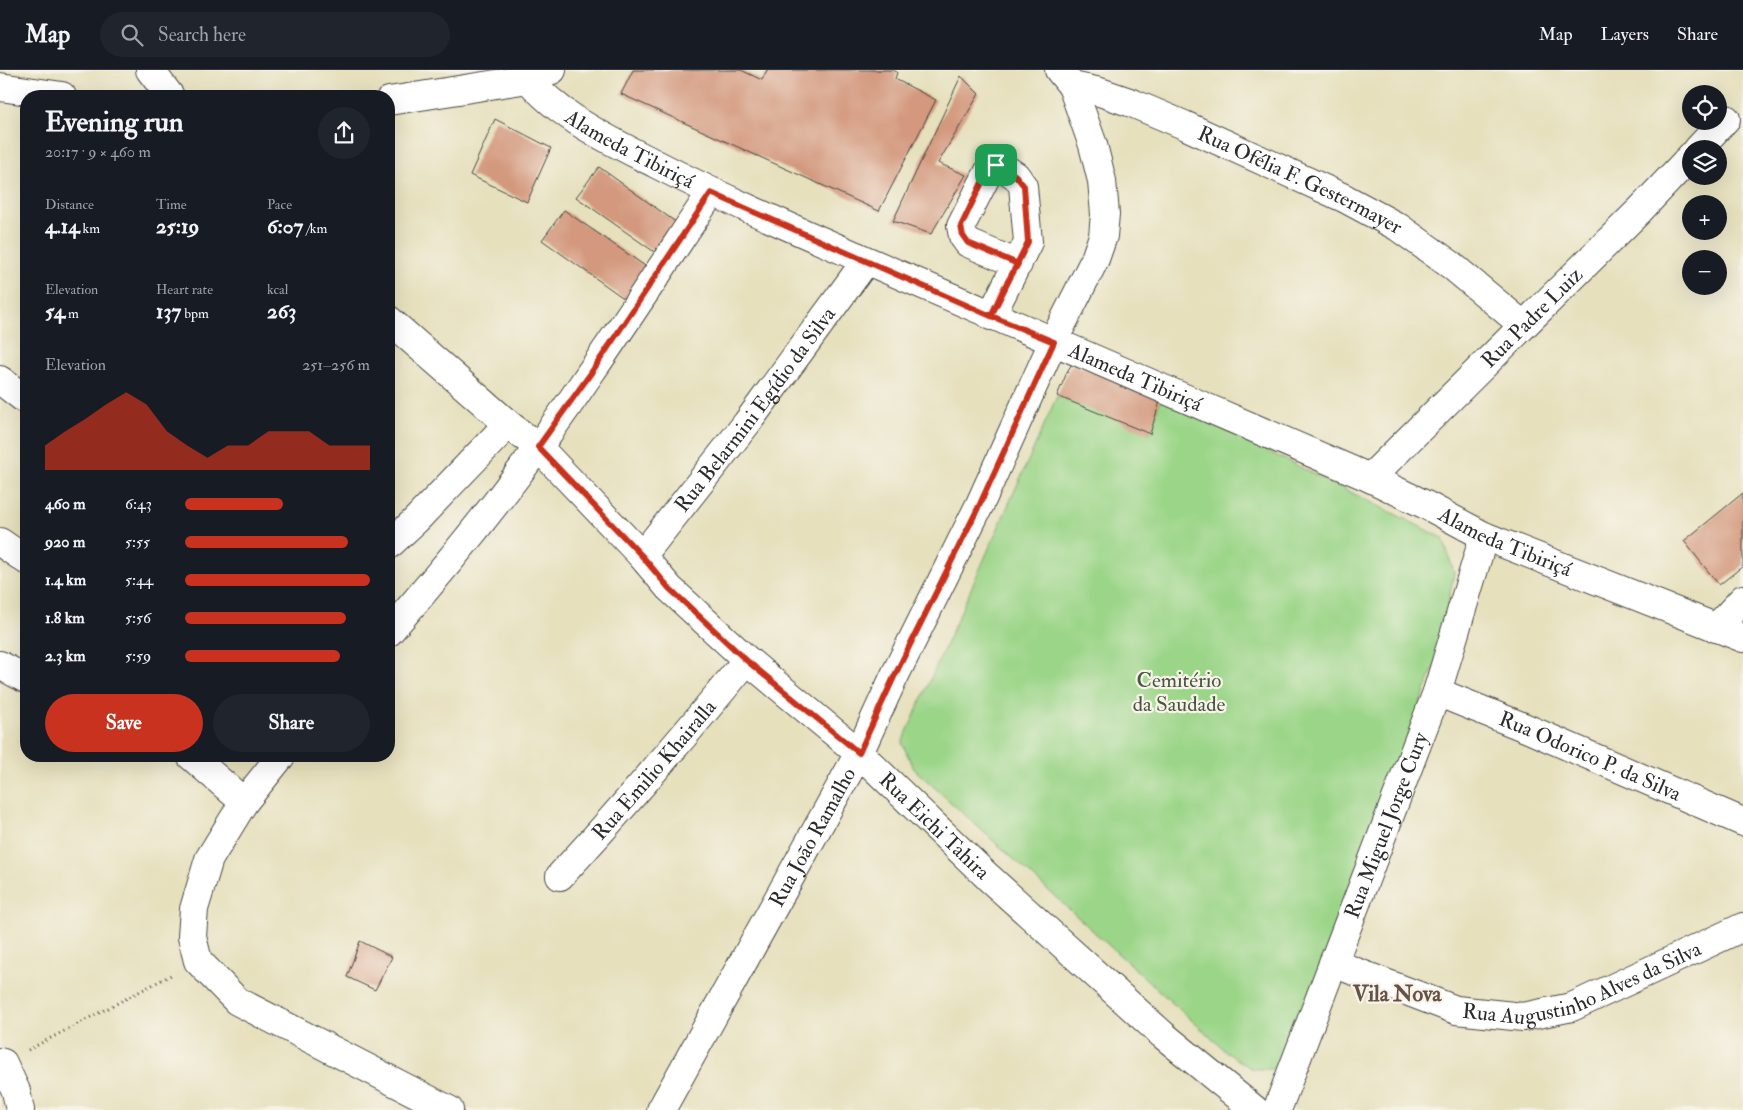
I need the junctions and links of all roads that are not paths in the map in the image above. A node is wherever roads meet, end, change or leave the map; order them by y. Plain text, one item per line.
1 (150, 70) edge
2 (533, 73) edge
3 (1065, 78) edge
4 (0, 87) edge
5 (21, 90) edge
6 (165, 90) edge
7 (395, 99) edge
8 (1716, 130) edge
9 (1706, 140) edge
10 (1682, 166) edge
11 (711, 193) junction
12 (866, 260) junction
13 (1018, 264) dead end
14 (991, 316) junction
15 (395, 325) edge
16 (1523, 326) junction
17 (1054, 342) junction
18 (0, 380) edge
19 (20, 395) edge
20 (508, 424) junction
21 (538, 447) junction
22 (1370, 478) junction
23 (1484, 536) junction
24 (395, 539) edge
25 (0, 542) edge
26 (20, 556) edge
27 (642, 556) junction
28 (1743, 599) edge
29 (395, 625) edge
30 (1716, 628) junction
31 (1743, 638) edge
32 (746, 660) junction
33 (0, 665) edge
34 (20, 677) edge
35 (1437, 692) junction
36 (859, 753) junction
37 (198, 762) edge
38 (276, 762) edge
39 (244, 802) junction
40 (1743, 822) edge
41 (560, 876) dead end
42 (1743, 927) edge
43 (1333, 963) junction
44 (1, 1063) edge
45 (20, 1110) edge
46 (449, 1110) edge
47 (661, 1110) edge
48 (1255, 1110) edge
49 (1277, 1110) edge

1 - 6 street
2 - 7 street
2 - 11 street, Alameda Tibiriçá
3 - 16 street, Rua Ofélia F. Gestermayer
3 - 17 street, Rua João Ramalho
4 - 5 street
8 - 9 street
10 - 16 street, Rua Padre Luiz
11 - 12 street, Alameda Tibiriçá
11 - 21 street
12 - 14 street, Alameda Tibiriçá
12 - 27 street, Rua Belarmini Egídio da Silva
13 - 14 street
14 - 17 street, Alameda Tibiriçá
15 - 20 street, Rua Eichi Tahira
16 - 22 street, Rua Padre Luiz
17 - 22 street, Alameda Tibiriçá
17 - 36 street, Rua João Ramalho
18 - 19 street
20 - 21 street, Rua Eichi Tahira
20 - 24 street
21 - 27 street, Rua Eichi Tahira
21 - 29 street
22 - 23 street, Alameda Tibiriçá
23 - 30 street, Alameda Tibiriçá
23 - 35 street, Rua Miguel Jorge Cury
25 - 26 street
27 - 32 street, Rua Eichi Tahira
28 - 30 street
30 - 31 street, Alameda Tibiriçá
32 - 36 street, Rua Eichi Tahira
32 - 41 street, Rua Emilio Khairalla
33 - 34 street
35 - 40 street, Rua Odorico P. da Silva
35 - 43 street, Rua Miguel Jorge Cury
36 - 47 street, Rua João Ramalho
36 - 48 street, Rua Eichi Tahira
37 - 39 street
38 - 39 street
39 - 46 street
42 - 43 street, Rua Augustinho Alves da Silva
43 - 49 street, Rua Miguel Jorge Cury
44 - 45 street

